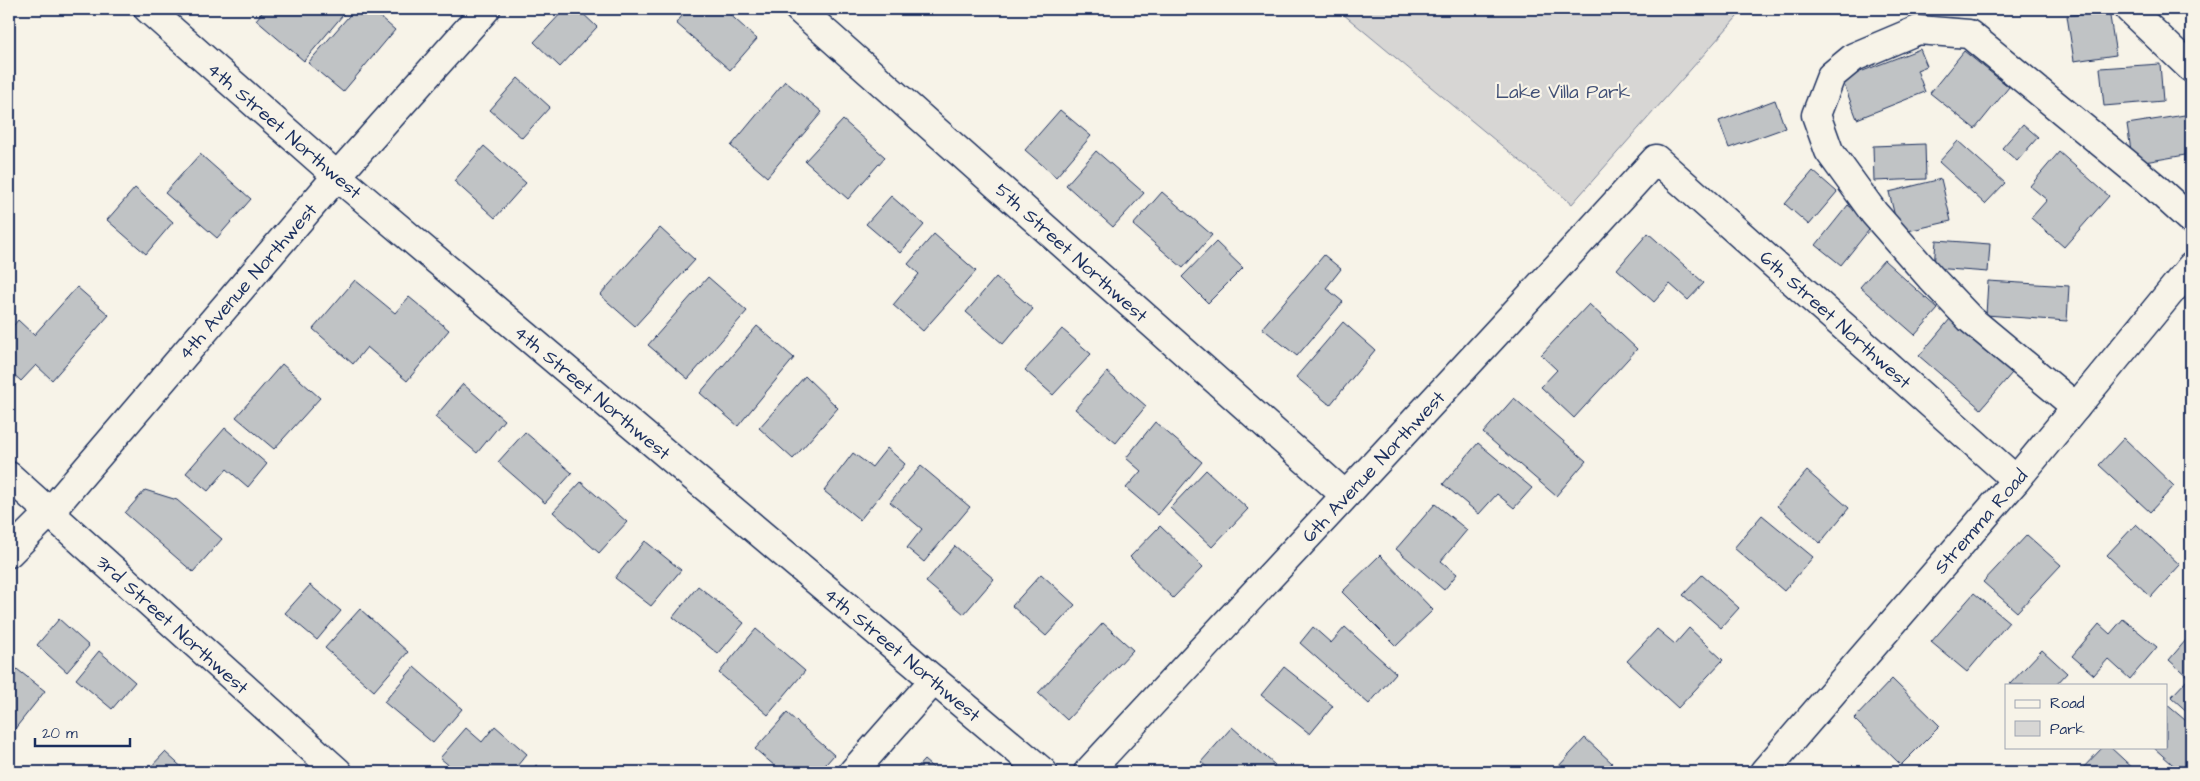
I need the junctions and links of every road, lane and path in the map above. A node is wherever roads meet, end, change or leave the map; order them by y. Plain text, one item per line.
1 (148, 9) edge
2 (486, 9) edge
3 (799, 9) edge
4 (2129, 9) edge
5 (2187, 55) edge
6 (1656, 159) joint
7 (337, 176) junction
8 (2191, 220) edge
9 (2191, 267) edge
10 (2076, 407) junction
11 (9, 476) edge
12 (2016, 480) junction
13 (1345, 495) junction
14 (49, 512) junction
15 (9, 553) edge
16 (934, 680) junction
17 (338, 772) edge
18 (853, 772) edge
19 (1042, 772) edge
20 (1088, 772) edge
21 (1764, 772) edge

1 - 7 street, 4th Street Northwest
2 - 7 street, 4th Avenue Northwest
3 - 13 street, 5th Street Northwest
4 - 5 street
6 - 12 street, 6th Street Northwest
6 - 13 street, 6th Avenue Northwest
7 - 14 street, 4th Avenue Northwest
7 - 16 street, 4th Street Northwest
8 - 10 street
9 - 10 street, Stremma Road
10 - 12 street, Stremma Road
11 - 14 street, 3rd Street Northwest
12 - 21 street, Stremma Road
13 - 20 street, 6th Avenue Northwest
14 - 15 street, 4th Avenue Northwest
14 - 17 street, 3rd Street Northwest
16 - 18 street
16 - 19 street, 4th Street Northwest

